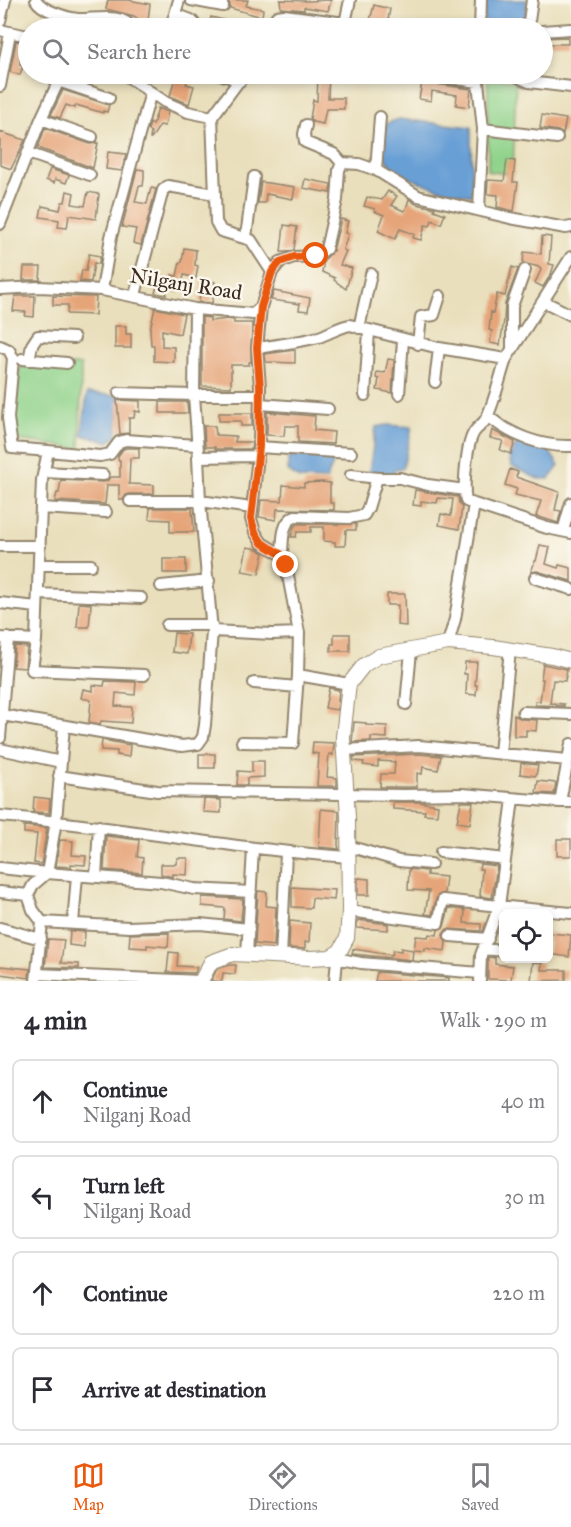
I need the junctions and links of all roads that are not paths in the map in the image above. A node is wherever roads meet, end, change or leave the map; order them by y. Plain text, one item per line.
1 (5, 0) edge
2 (36, 0) edge
3 (179, 0) edge
4 (191, 0) edge
5 (350, 0) edge
6 (481, 0) edge
7 (532, 0) edge
8 (223, 6) dead end
9 (175, 14) junction
10 (75, 18) edge
11 (86, 18) edge
12 (106, 18) edge
13 (174, 18) edge
14 (186, 18) edge
15 (276, 18) edge
16 (301, 18) edge
17 (348, 18) edge
18 (480, 18) edge
19 (529, 18) edge
20 (0, 21) edge
21 (571, 29) edge
22 (553, 30) edge
23 (5, 32) edge
24 (57, 84) edge
25 (76, 84) edge
26 (139, 84) edge
27 (237, 84) edge
28 (479, 84) edge
29 (546, 84) edge
30 (0, 86) edge
31 (571, 87) edge
32 (151, 92) junction
33 (109, 98) dead end
34 (212, 116) junction
35 (380, 117) dead end
36 (41, 119) junction
37 (306, 125) dead end
38 (483, 129) junction
39 (92, 137) dead end
40 (557, 138) dead end
41 (28, 153) junction
42 (342, 164) junction
43 (375, 170) junction
44 (90, 175) dead end
45 (254, 177) dead end
46 (215, 194) junction
47 (478, 209) junction
48 (0, 224) edge
49 (571, 227) edge
50 (246, 237) junction
51 (571, 257) edge
52 (525, 270) dead end
53 (272, 272) junction
54 (371, 274) dead end
55 (0, 289) edge
56 (102, 290) junction
57 (135, 295) junction
58 (440, 296) dead end
59 (543, 301) junction
60 (261, 307) junction
61 (195, 309) junction
62 (571, 315) edge
63 (364, 329) junction
64 (74, 338) dead end
65 (403, 340) junction
66 (418, 344) junction
67 (0, 346) edge
68 (257, 348) junction
69 (438, 348) junction
70 (509, 355) junction
71 (13, 358) junction
72 (28, 360) junction
73 (67, 363) dead end
74 (435, 382) dead end
75 (119, 393) dead end
76 (399, 394) dead end
77 (194, 395) junction
78 (365, 395) dead end
79 (260, 400) junction
80 (328, 409) dead end
81 (488, 416) junction
82 (4, 417) edge
83 (197, 445) junction
84 (571, 446) edge
85 (6, 448) edge
86 (48, 451) junction
87 (259, 451) junction
88 (351, 453) dead end
89 (198, 457) junction
90 (44, 472) junction
91 (103, 475) dead end
92 (351, 475) dead end
93 (379, 478) junction
94 (465, 490) junction
95 (130, 501) dead end
96 (200, 501) junction
97 (571, 503) edge
98 (474, 504) junction
99 (42, 508) junction
100 (252, 508) junction
101 (106, 512) dead end
102 (567, 532) edge
103 (0, 546) edge
104 (40, 546) junction
105 (282, 555) junction
106 (39, 565) junction
107 (91, 565) dead end
108 (535, 578) dead end
109 (209, 581) junction
110 (161, 586) dead end
111 (571, 590) edge
112 (38, 594) junction
113 (141, 598) dead end
114 (0, 603) edge
115 (37, 607) junction
116 (167, 625) dead end
117 (212, 628) junction
118 (299, 633) junction
119 (4, 638) edge
120 (36, 640) junction
121 (448, 643) junction
122 (510, 649) junction
123 (411, 651) junction
124 (571, 661) edge
125 (144, 675) dead end
126 (298, 675) junction
127 (254, 683) dead end
128 (349, 684) junction
129 (297, 687) junction
130 (406, 704) dead end
131 (523, 712) dead end
132 (571, 714) edge
133 (2, 715) junction
134 (64, 726) junction
135 (0, 738) edge
136 (242, 742) dead end
137 (571, 744) edge
138 (0, 749) edge
139 (344, 750) junction
140 (500, 753) junction
141 (568, 760) junction
142 (61, 762) junction
143 (59, 776) junction
144 (346, 794) junction
145 (513, 799) junction
146 (566, 802) edge
147 (0, 816) edge
148 (56, 821) junction
149 (99, 826) junction
150 (253, 849) junction
151 (348, 852) junction
152 (441, 852) dead end
153 (286, 853) junction
154 (505, 859) junction
155 (431, 864) dead end
156 (0, 868) edge
157 (47, 873) junction
158 (77, 876) junction
159 (96, 877) junction
160 (0, 892) edge
161 (251, 892) junction
162 (28, 895) junction
163 (499, 906) junction
164 (349, 911) junction
165 (571, 913) edge
166 (42, 922) junction
167 (73, 924) junction
168 (0, 928) edge
169 (249, 929) junction
170 (450, 936) dead end
171 (41, 939) junction
172 (486, 944) junction
173 (499, 949) edge
174 (247, 955) junction
175 (281, 957) junction
176 (333, 958) junction
177 (436, 976) edge
178 (36, 977) edge
179 (480, 977) edge
180 (201, 981) edge
181 (335, 981) edge

1 - 20 street
2 - 10 street
3 - 9 street
4 - 8 street
5 - 17 street
6 - 18 street
7 - 19 street
9 - 13 street
9 - 14 street
11 - 12 street
15 - 16 street
21 - 22 street
23 - 30 street
24 - 36 street
25 - 33 street
26 - 32 street
27 - 34 street
28 - 38 street
29 - 31 street
32 - 34 street
32 - 56 street
34 - 46 street
35 - 43 street
36 - 39 street
36 - 41 street
37 - 42 street
38 - 40 street
38 - 47 street
41 - 44 street
41 - 48 street
42 - 43 street
42 - 53 street, Nilganj Road
43 - 47 street
45 - 50 street
46 - 50 street
46 - 57 street
47 - 49 street
50 - 53 street
51 - 59 street
52 - 70 street
53 - 60 street, Nilganj Road
54 - 63 street
55 - 56 street, Nilganj Road
56 - 57 street, Nilganj Road
57 - 61 street, Nilganj Road
58 - 66 street
59 - 62 street
59 - 70 street
60 - 61 street, Nilganj Road
60 - 68 street
61 - 77 street
63 - 65 street
63 - 68 street
63 - 78 street
64 - 72 street
65 - 66 street
65 - 76 street
66 - 69 street
67 - 71 street
68 - 79 street
69 - 70 street
69 - 74 street
70 - 81 street
71 - 72 street
71 - 82 street
72 - 73 street
75 - 77 street
77 - 79 street
77 - 83 street
79 - 80 street
79 - 87 street
81 - 84 street
81 - 94 street
82 - 85 street
83 - 86 street
83 - 89 street
85 - 86 street
86 - 90 street
87 - 88 street
87 - 89 street
87 - 100 street
89 - 96 street
90 - 91 street
90 - 99 street
92 - 93 street
93 - 94 street
93 - 105 street
94 - 98 street
95 - 96 street
96 - 100 street
96 - 109 street
97 - 102 street
98 - 102 street
98 - 121 street
99 - 101 street
99 - 104 street
100 - 105 street
103 - 104 street
104 - 106 street
105 - 118 street
106 - 107 street
106 - 112 street
108 - 111 street
109 - 110 street
109 - 117 street
112 - 113 street
112 - 115 street
114 - 115 street
115 - 120 street
116 - 117 street
117 - 118 street
117 - 134 street
118 - 126 street
119 - 120 street
119 - 133 street
120 - 125 street
121 - 122 street
121 - 123 street
122 - 124 street
122 - 140 street
123 - 128 street
123 - 130 street
126 - 128 street
126 - 129 street
127 - 129 street
128 - 139 street
129 - 136 street
131 - 132 street
133 - 134 street
133 - 135 street
134 - 142 street
137 - 141 street
138 - 142 street
139 - 140 street
139 - 144 street
140 - 141 street
141 - 146 street
142 - 143 street
143 - 144 street
143 - 148 street
144 - 145 street
144 - 151 street
145 - 146 street
145 - 154 street
147 - 148 street
148 - 149 street
148 - 157 street
149 - 150 street
149 - 159 street
150 - 153 street
150 - 161 street
151 - 153 street
151 - 155 street
151 - 164 street
152 - 154 street
153 - 175 street
154 - 163 street
156 - 157 street
157 - 158 street
157 - 162 street
158 - 159 street
158 - 167 street
159 - 161 street
160 - 162 street
161 - 169 street
162 - 166 street
163 - 164 street
163 - 165 street
163 - 172 street
164 - 176 street
166 - 167 street
166 - 171 street
167 - 169 street
168 - 171 street
169 - 174 street
170 - 172 street
171 - 178 street
172 - 173 street
172 - 179 street
174 - 175 street
174 - 180 street
175 - 176 street
176 - 177 street
176 - 181 street
177 - 179 street
178 - 180 street

